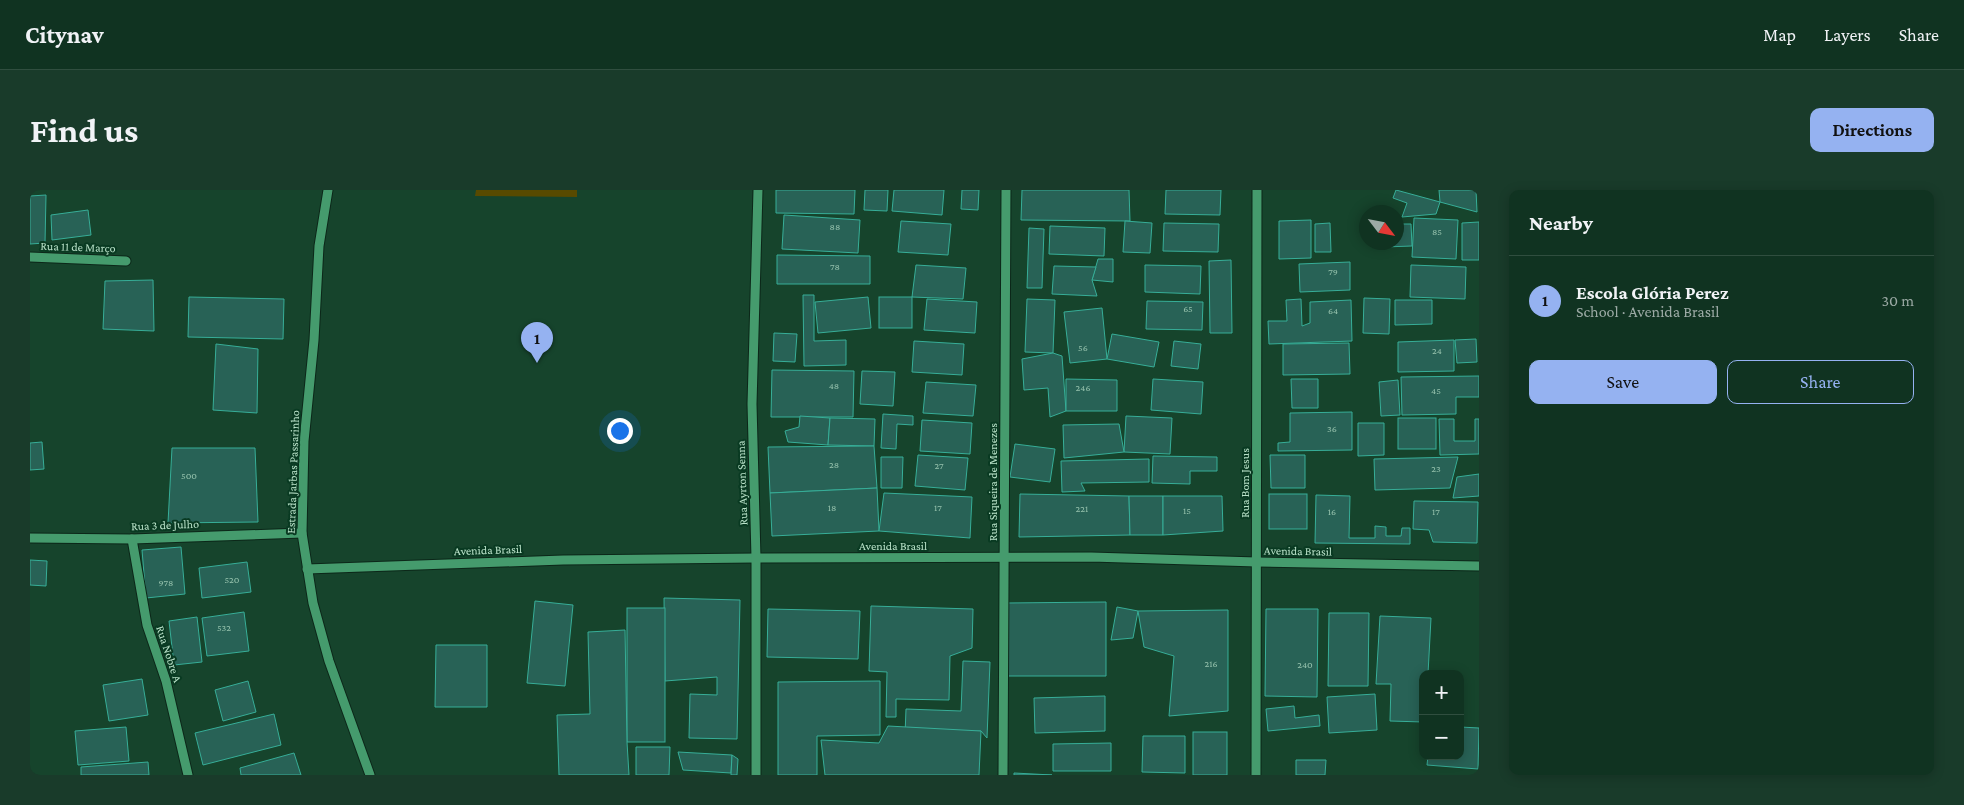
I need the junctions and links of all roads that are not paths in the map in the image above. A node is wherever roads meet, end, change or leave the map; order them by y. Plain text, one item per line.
1 (328, 190) edge
2 (758, 190) edge
3 (1006, 190) edge
4 (1257, 190) edge
5 (30, 258) edge
6 (126, 261) dead end
7 (302, 533) junction
8 (30, 538) edge
9 (132, 539) junction
10 (756, 558) junction
11 (1005, 558) junction
12 (1257, 562) junction
13 (1479, 566) edge
14 (307, 570) junction
15 (188, 775) edge
16 (370, 775) edge
17 (756, 775) edge
18 (1002, 775) edge
19 (1256, 775) edge

1 - 7 street, Estrada Jarbas Passarinho
2 - 10 street, Rua Ayrton Senna
3 - 11 street, Rua Siqueira de Menezes
4 - 12 street, Rua Bom Jesus
5 - 6 street, Rua 11 de Março
7 - 9 street, Rua 3 de Julho
7 - 14 street, Estrada Jarbas Passarinho
8 - 9 street, Rua 3 de Julho
9 - 15 street, Rua Nobre A
10 - 11 street, Avenida Brasil
10 - 14 street, Avenida Brasil
10 - 17 street, Rua Ayrton Senna
11 - 12 street, Avenida Brasil
11 - 18 street, Rua Siqueira de Menezes
12 - 13 street, Avenida Brasil
12 - 19 street, Rua Bom Jesus
14 - 16 street, Estrada Jarbas Passarinho

